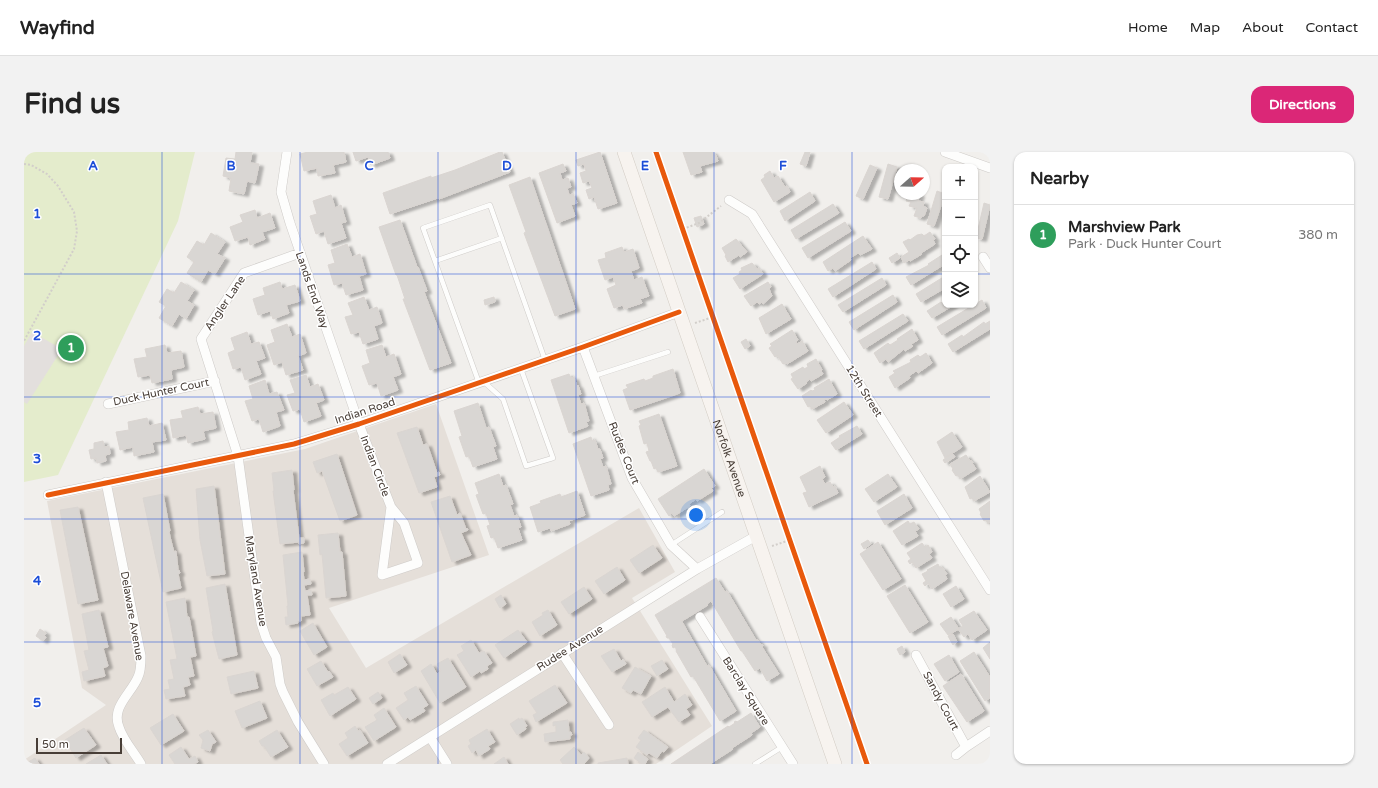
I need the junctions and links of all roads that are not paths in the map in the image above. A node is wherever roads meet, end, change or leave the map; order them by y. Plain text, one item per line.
1 (286, 152) edge
2 (624, 152) edge
3 (945, 152) edge
4 (990, 168) edge
5 (729, 200) road end
6 (502, 238) junction
7 (300, 253) junction
8 (983, 257) dead end
9 (435, 261) junction
10 (990, 268) edge
11 (679, 312) junction
12 (583, 347) junction
13 (668, 352) dead end
14 (545, 360) junction
15 (521, 369) junction
16 (594, 376) junction
17 (215, 381) junction
18 (481, 382) junction
19 (108, 404) dead end
20 (359, 424) junction
21 (238, 456) junction
22 (106, 482) junction
23 (48, 495) dead end
24 (391, 507) junction
25 (722, 512) dead end
26 (756, 536) junction
27 (671, 545) junction
28 (697, 569) junction
29 (990, 590) edge
30 (700, 617) dead end
31 (562, 653) junction
32 (916, 655) dead end
33 (609, 725) dead end
34 (990, 731) edge
35 (430, 737) junction
36 (782, 747) junction
37 (966, 747) junction
38 (956, 755) dead end
39 (141, 764) edge
40 (324, 764) edge
41 (387, 764) edge
42 (447, 764) edge
43 (755, 764) edge
44 (793, 764) edge
45 (835, 764) edge

1 - 7 street, Lands End Way
2 - 11 main road, Norfolk Avenue
3 - 4 street
5 - 29 street, 12th Street
6 - 9 lane
6 - 9 lane
6 - 14 lane
7 - 17 street, Angler Lane
7 - 20 street, Lands End Way
8 - 10 street
9 - 18 lane
11 - 12 street, Indian Road
11 - 26 main road, Norfolk Avenue
12 - 14 street, Indian Road
12 - 16 street, Rudee Court
13 - 16 lane
14 - 15 street, Indian Road
15 - 18 street, Indian Road
15 - 18 lane
16 - 27 street, Rudee Court
17 - 19 street, Duck Hunter Court
17 - 21 street, Angler Lane
18 - 20 street, Indian Road
20 - 21 street, Indian Road
20 - 24 street, Indian Circle
21 - 22 street, Indian Road
21 - 40 street, Maryland Avenue
22 - 23 street, Indian Road
22 - 39 street, Delaware Avenue
24 - 24 street, Indian Circle
25 - 27 lane
26 - 28 street, Rudee Avenue
26 - 45 main road, Norfolk Avenue
27 - 28 street, Rudee Court
28 - 31 street, Rudee Avenue
30 - 36 street, Barclay Square
31 - 33 street
31 - 35 street, Rudee Avenue
32 - 37 street, Sandy Court
34 - 37 street
35 - 41 street, Rudee Avenue
35 - 42 street
36 - 43 lane
36 - 44 street, Barclay Square
37 - 38 street

